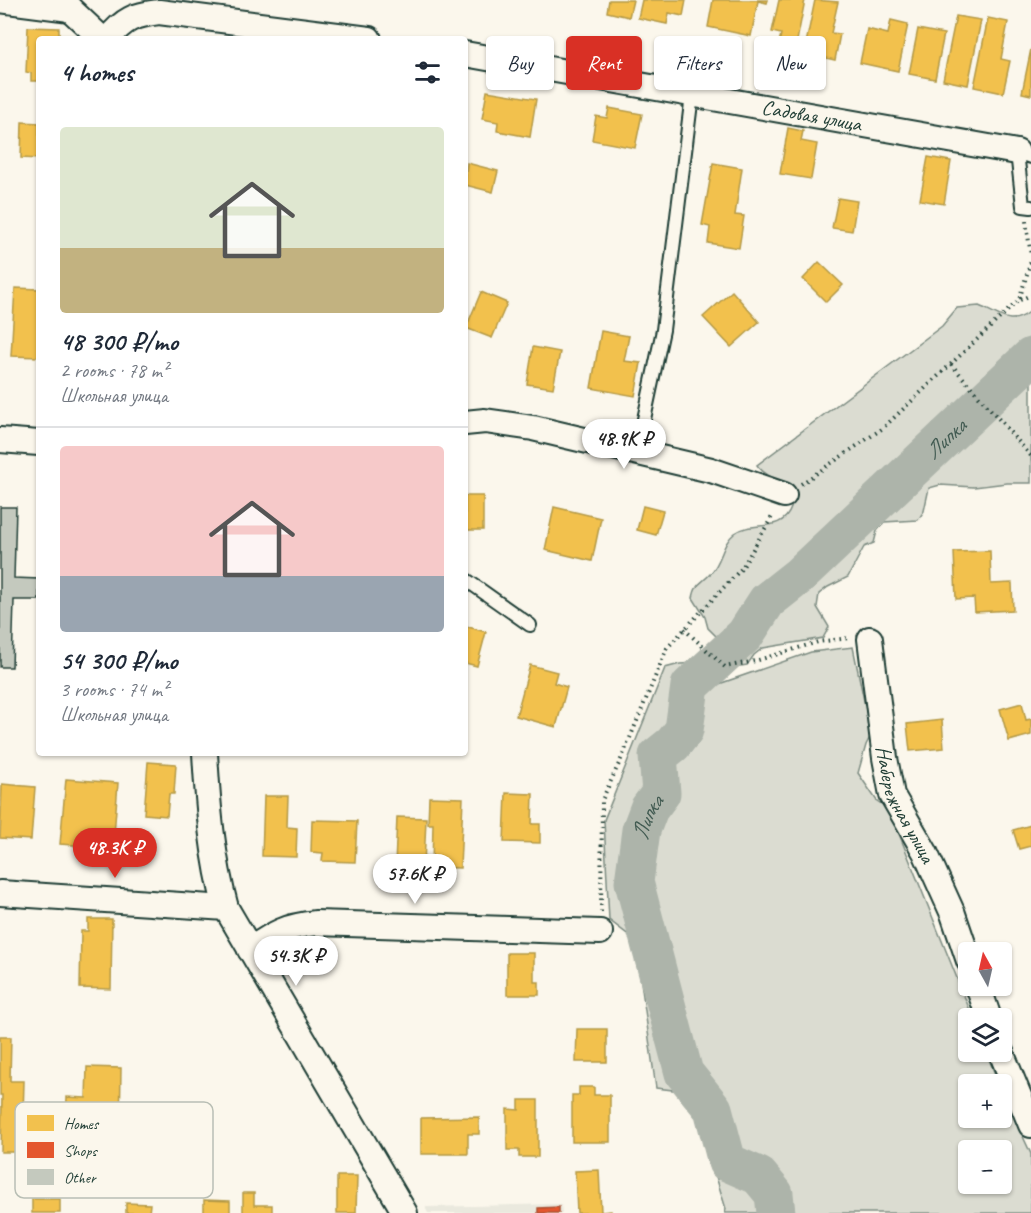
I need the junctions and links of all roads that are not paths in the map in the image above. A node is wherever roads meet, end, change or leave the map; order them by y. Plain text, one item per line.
1 (0, 0) edge
2 (67, 5) edge
3 (99, 36) edge
4 (111, 36) edge
5 (346, 36) edge
6 (468, 55) edge
7 (692, 95) junction
8 (1024, 155) edge
9 (1027, 206) edge
10 (468, 423) edge
11 (0, 440) edge
12 (36, 443) edge
13 (637, 452) junction
14 (784, 495) road end
15 (468, 581) edge
16 (530, 625) dead end
17 (870, 639) road end
18 (205, 756) edge
19 (0, 892) edge
20 (226, 908) junction
21 (600, 932) road end
22 (963, 942) edge
23 (250, 950) junction
24 (1004, 1062) edge
25 (1031, 1125) edge
26 (405, 1213) edge

1 - 2 street
2 - 3 street
4 - 5 street
6 - 7 street, Садовая улица
7 - 8 street, Садовая улица
7 - 13 lane
8 - 9 lane
10 - 13 street
11 - 12 street
13 - 14 street
15 - 16 lane
17 - 22 street, Набережная улица
18 - 20 street
19 - 20 street
20 - 23 street
21 - 23 street
23 - 26 street
24 - 25 street

